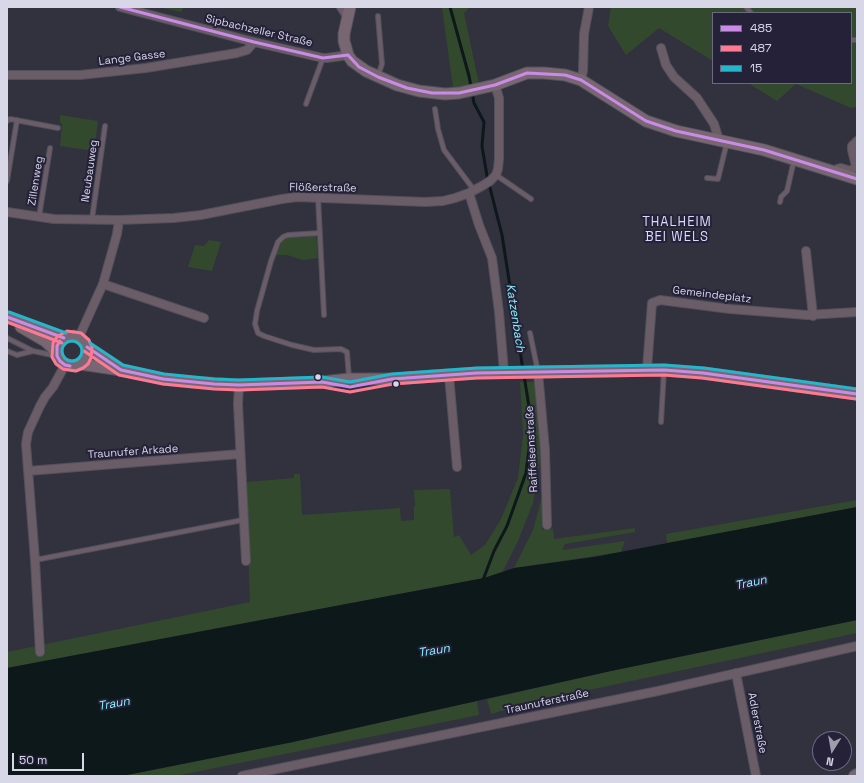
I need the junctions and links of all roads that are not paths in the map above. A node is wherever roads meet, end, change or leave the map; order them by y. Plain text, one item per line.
1 (120, 7) edge
2 (589, 7) edge
3 (346, 10) edge
4 (378, 16) dead end
5 (254, 42) junction
6 (661, 48) dead end
7 (348, 55) junction
8 (323, 58) junction
9 (7, 75) edge
10 (378, 77) junction
11 (581, 80) junction
12 (495, 85) junction
13 (306, 104) dead end
14 (435, 109) dead end
15 (18, 120) junction
16 (7, 121) edge
17 (105, 126) dead end
18 (58, 128) dead end
19 (723, 141) junction
20 (857, 141) edge
21 (50, 148) dead end
22 (795, 159) junction
23 (836, 172) junction
24 (707, 178) dead end
25 (857, 179) edge
26 (491, 180) junction
27 (7, 181) edge
28 (472, 192) junction
29 (318, 197) junction
30 (531, 199) dead end
31 (780, 202) dead end
32 (7, 212) edge
33 (39, 217) junction
34 (92, 219) junction
35 (119, 220) junction
36 (320, 233) junction
37 (806, 251) dead end
38 (103, 284) junction
39 (857, 312) edge
40 (324, 315) dead end
41 (813, 316) junction
42 (7, 318) edge
43 (204, 318) dead end
44 (530, 333) dead end
45 (79, 337) junction
46 (7, 338) edge
47 (64, 338) junction
48 (87, 347) junction
49 (7, 351) edge
50 (33, 351) junction
51 (57, 354) junction
52 (80, 364) junction
53 (65, 365) junction
54 (647, 369) junction
55 (121, 370) junction
56 (664, 370) junction
57 (504, 372) junction
58 (538, 372) junction
59 (449, 375) junction
60 (349, 379) junction
61 (392, 379) junction
62 (322, 382) junction
63 (239, 384) junction
64 (857, 394) edge
65 (661, 422) dead end
66 (240, 454) junction
67 (456, 467) dead end
68 (28, 471) junction
69 (243, 520) junction
70 (547, 525) dead end
71 (35, 560) junction
72 (246, 561) dead end
73 (857, 646) edge
74 (40, 652) dead end
75 (736, 673) junction
76 (242, 776) edge
77 (756, 776) edge

1 - 5 street, Sipbachzeller Straße
2 - 11 street
3 - 7 main road
4 - 10 lane
5 - 8 street, Sipbachzeller Straße
5 - 9 street, Lange Gasse
6 - 19 street
7 - 8 street, Sipbachzeller Straße
7 - 10 main road
8 - 13 lane
10 - 12 main road
11 - 12 main road
11 - 19 main road
12 - 26 street
14 - 28 lane
15 - 16 lane
15 - 18 lane
15 - 27 lane
17 - 34 lane, Neubauweg
19 - 22 main road
19 - 24 lane
20 - 23 street
21 - 33 lane, Zillenweg
22 - 23 main road
22 - 31 lane
23 - 25 main road
26 - 28 street, Flößerstraße
26 - 30 lane
28 - 29 street, Flößerstraße
28 - 57 street
29 - 35 street, Flößerstraße
29 - 36 lane
32 - 33 street, Flößerstraße
33 - 34 street, Flößerstraße
34 - 35 street, Flößerstraße
35 - 38 street
36 - 40 lane
36 - 60 lane
37 - 41 street
38 - 43 street
38 - 45 street
39 - 41 street, Gemeindeplatz
41 - 54 street, Gemeindeplatz
42 - 47 main road
42 - 51 main road
44 - 58 lane
45 - 47 main road
45 - 48 main road
46 - 50 lane
47 - 51 main road
48 - 52 main road
48 - 55 main road
49 - 50 lane
50 - 51 lane
51 - 53 main road
52 - 53 main road
52 - 55 main road
53 - 68 street
54 - 56 main road
54 - 58 main road
55 - 63 main road
56 - 64 main road
56 - 65 lane
57 - 58 main road
57 - 59 main road
58 - 70 street, Raiffeisenstraße
59 - 61 main road
59 - 67 street
60 - 61 main road
60 - 62 main road
61 - 62 main road
62 - 63 main road
63 - 66 street
66 - 68 street, Traunufer Arkade
66 - 69 street
68 - 71 street
69 - 71 lane
69 - 72 street
71 - 74 street
73 - 75 street, Traunuferstraße
75 - 76 street, Traunuferstraße
75 - 77 street, Adlerstraße

